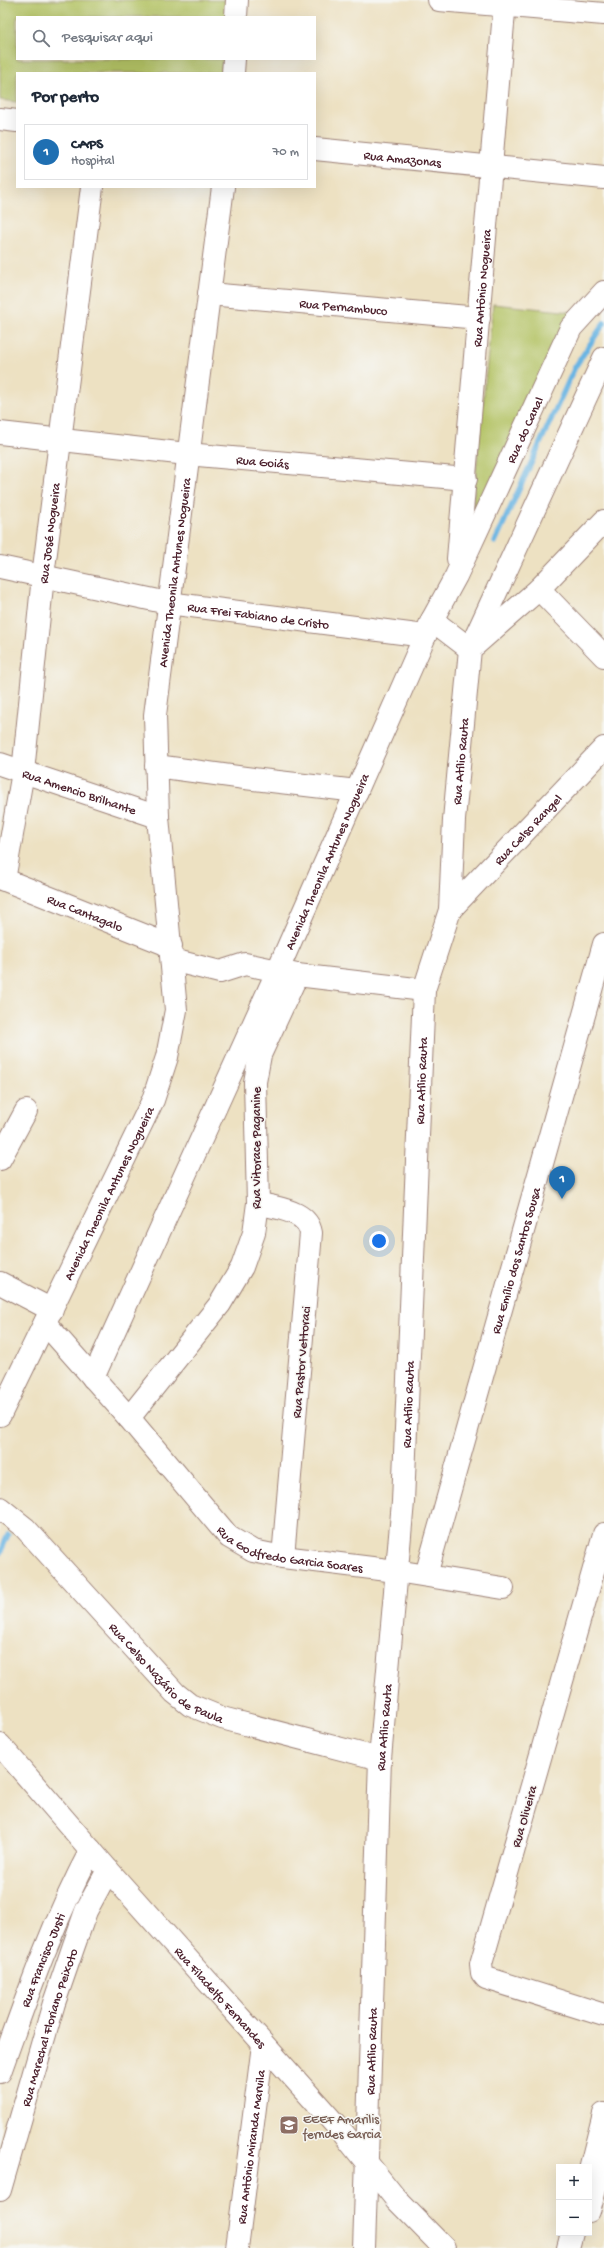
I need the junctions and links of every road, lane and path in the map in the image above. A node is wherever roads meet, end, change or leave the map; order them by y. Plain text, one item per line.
1 (237, 0) edge
2 (439, 0) edge
3 (505, 2) edge
4 (604, 14) edge
5 (236, 16) edge
6 (234, 60) edge
7 (233, 72) edge
8 (0, 119) edge
9 (16, 121) edge
10 (316, 149) edge
11 (491, 167) junction
12 (604, 178) edge
13 (92, 188) edge
14 (223, 188) edge
15 (604, 292) edge
16 (209, 294) junction
17 (478, 318) junction
18 (604, 358) edge
19 (0, 433) edge
20 (60, 439) junction
21 (187, 454) junction
22 (466, 479) junction
23 (604, 521) edge
24 (0, 567) edge
25 (43, 576) junction
26 (456, 576) junction
27 (539, 589) junction
28 (168, 603) junction
29 (428, 628) junction
30 (470, 649) junction
31 (604, 656) edge
32 (604, 748) edge
33 (0, 764) edge
34 (156, 766) junction
35 (23, 772) junction
36 (357, 791) junction
37 (158, 817) junction
38 (2, 879) edge
39 (450, 910) junction
40 (604, 944) edge
41 (171, 953) junction
42 (287, 974) junction
43 (424, 990) junction
44 (26, 1111) dead end
45 (0, 1159) edge
46 (258, 1203) junction
47 (0, 1283) edge
48 (48, 1317) junction
49 (93, 1378) junction
50 (0, 1415) edge
51 (129, 1418) junction
52 (0, 1508) edge
53 (604, 1534) edge
54 (283, 1557) junction
55 (396, 1571) junction
56 (426, 1575) junction
57 (503, 1588) dead end
58 (0, 1744) edge
59 (380, 1759) junction
60 (91, 1850) junction
61 (108, 1870) junction
62 (604, 2015) edge
63 (263, 2045) junction
64 (0, 2072) edge
65 (604, 2114) edge
66 (604, 2154) edge
67 (366, 2163) junction
68 (591, 2164) edge
69 (0, 2190) edge
70 (592, 2200) edge
71 (571, 2236) edge
72 (582, 2236) edge
73 (237, 2248) edge
74 (364, 2248) edge
75 (444, 2248) edge
76 (568, 2248) edge
77 (579, 2248) edge

1 - 5 street
2 - 3 street
3 - 4 street
3 - 11 street, Rua Antônio Nogueira
6 - 7 street
8 - 9 street
10 - 11 street, Rua Amazonas
11 - 12 street, Rua Amazonas
11 - 17 street, Rua Antônio Nogueira
13 - 20 street, Rua José Nogueira
14 - 16 street, Avenida Theonila Antunes Nogueira
15 - 26 street, Rua do Canal
16 - 17 street, Rua Pernambuco
16 - 21 street, Avenida Theonila Antunes Nogueira
17 - 22 street, Rua Antônio Nogueira
18 - 30 street
19 - 20 street, Rua Goiás
20 - 21 street, Rua Goiás
20 - 25 street, Rua José Nogueira
21 - 22 street, Rua Goiás
21 - 28 street, Avenida Theonila Antunes Nogueira
22 - 26 street, Rua Antônio Nogueira
23 - 27 street
24 - 25 street, Rua Frei Fabiano de Cristo
25 - 28 street, Rua Frei Fabiano de Cristo
25 - 35 street, Rua José Nogueira
26 - 29 street, Avenida Theonila Antunes Nogueira
27 - 30 street
27 - 31 street
28 - 29 street, Rua Frei Fabiano de Cristo
28 - 34 street, Avenida Theonila Antunes Nogueira
29 - 30 street
29 - 36 street, Avenida Theonila Antunes Nogueira
30 - 39 street, Rua Atílio Rauta
32 - 39 street, Rua Celso Rangel
33 - 35 street, Rua Amencio Brilhante
34 - 36 street
34 - 37 street, Avenida Theonila Antunes Nogueira
35 - 37 street, Rua Amencio Brilhante
35 - 38 street, Rua José Nogueira
36 - 42 street, Avenida Theonila Antunes Nogueira
37 - 41 street, Avenida Theonila Antunes Nogueira
38 - 41 street, Rua Cantagalo
39 - 43 street, Rua Atílio Rauta
40 - 56 street, Rua Emílio dos Santos Sousa
41 - 42 street
41 - 48 street, Avenida Theonila Antunes Nogueira
42 - 43 street
42 - 46 street, Rua Vitorace Paganine
42 - 49 street, Avenida Theonila Antunes Nogueira
43 - 55 street, Rua Atílio Rauta
44 - 45 street
46 - 51 street, Rua Vitorace Paganine
46 - 54 street, Rua Pastor Vettoraci
47 - 48 street
48 - 49 street, Rua Godfredo Garcia Soares
48 - 50 street, Avenida Theonila Antunes Nogueira
49 - 51 street, Rua Godfredo Garcia Soares
51 - 54 street, Rua Godfredo Garcia Soares
52 - 59 street, Rua Celso Nazário de Paula
53 - 62 street, Rua Oliveira
54 - 55 street, Rua Godfredo Garcia Soares
55 - 56 street, Rua Godfredo Garcia Soares
55 - 59 street, Rua Atílio Rauta
56 - 57 street, Rua Godfredo Garcia Soares
58 - 60 street, Rua Filadelfo Fernandes
59 - 67 street, Rua Atílio Rauta
60 - 61 street, Rua Filadelfo Fernandes
60 - 64 street, Rua Francisco Justi
61 - 63 street, Rua Filadelfo Fernandes
61 - 69 street, Rua Marechal Floriano Peixoto
63 - 67 street, Rua Filadelfo Fernandes
63 - 73 street, Rua Antônio Miranda Marvila
65 - 68 street
66 - 70 street
67 - 74 street, Rua Atílio Rauta
67 - 75 street, Rua Filadelfo Fernandes
71 - 76 street
72 - 77 street

